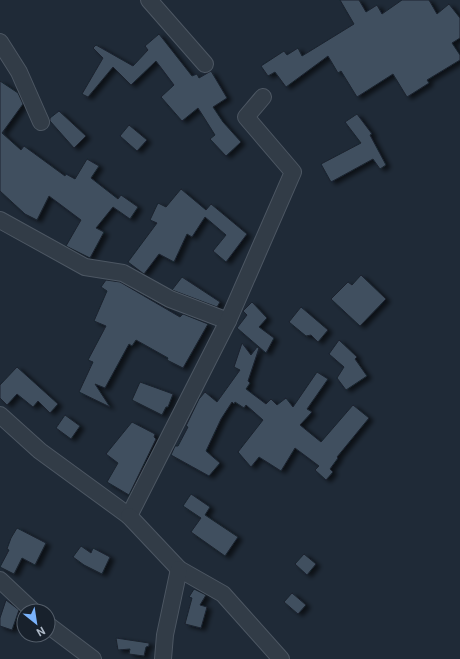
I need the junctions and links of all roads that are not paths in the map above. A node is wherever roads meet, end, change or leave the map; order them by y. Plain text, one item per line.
1 (149, 0) edge
2 (0, 42) edge
3 (205, 64) dead end
4 (263, 96) dead end
5 (41, 122) dead end
6 (0, 220) edge
7 (228, 321) junction
8 (0, 415) edge
9 (129, 516) junction
10 (179, 569) junction
11 (0, 580) edge
12 (24, 603) edge
13 (56, 631) edge
14 (93, 659) edge
15 (164, 659) edge
16 (281, 659) edge

1 - 3 street
2 - 5 street
4 - 7 street
6 - 7 street
7 - 9 street
8 - 9 street
9 - 10 street
10 - 15 street
10 - 16 street
11 - 12 street
13 - 14 street

